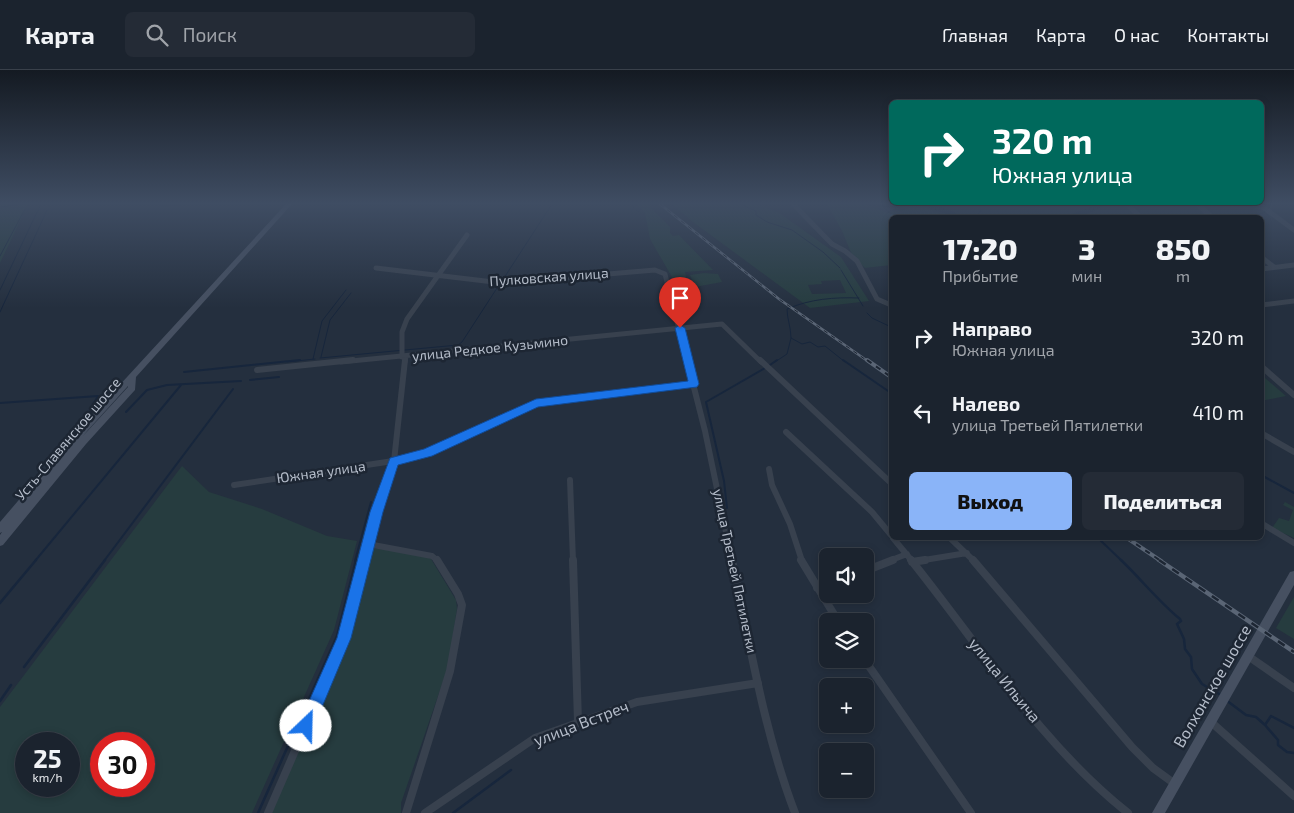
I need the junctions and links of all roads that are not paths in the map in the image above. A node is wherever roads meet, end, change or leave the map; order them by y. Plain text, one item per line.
1 (258, 239) edge
2 (464, 239) edge
3 (827, 239) edge
4 (1264, 259) edge
5 (1294, 265) edge
6 (1274, 267) junction
7 (376, 268) dead end
8 (1264, 269) edge
9 (438, 276) junction
10 (1294, 301) edge
11 (889, 304) edge
12 (1264, 305) edge
13 (889, 306) edge
14 (884, 307) dead end
15 (680, 328) junction
16 (404, 356) junction
17 (1264, 369) edge
18 (258, 370) dead end
19 (132, 376) junction
20 (694, 384) junction
21 (1294, 395) edge
22 (786, 432) dead end
23 (1264, 435) edge
24 (1294, 452) edge
25 (394, 462) junction
26 (769, 469) dead end
27 (44, 478) junction
28 (570, 480) dead end
29 (889, 481) edge
30 (234, 485) dead end
31 (0, 522) edge
32 (1264, 525) edge
33 (0, 529) edge
34 (889, 532) edge
35 (895, 540) edge
36 (952, 540) edge
37 (0, 542) edge
38 (1294, 543) edge
39 (368, 544) junction
40 (967, 553) junction
41 (907, 554) junction
42 (912, 562) junction
43 (874, 567) edge
44 (1293, 579) edge
45 (817, 588) joint
46 (833, 613) edge
47 (1248, 656) junction
48 (870, 668) edge
49 (758, 683) junction
50 (1294, 688) edge
51 (1224, 699) joint
52 (578, 722) junction
53 (1211, 722) junction
54 (1175, 784) junction
55 (1294, 796) edge
56 (268, 813) edge
57 (406, 813) edge
58 (424, 813) edge
59 (795, 813) edge
60 (971, 813) edge
61 (1128, 813) edge
62 (1158, 813) edge

1 - 19 street, Усть-Славянское шоссе
2 - 9 street
3 - 11 street
4 - 6 street
5 - 6 street
6 - 8 street
7 - 9 street, Пулковская улица
9 - 15 street, Пулковская улица
9 - 16 street
10 - 12 street
13 - 14 street
15 - 16 street, улица Редкое Кузьмино
15 - 20 street, улица Третьей Пятилетки
15 - 29 street, улица Редкое Кузьмино
16 - 18 street, улица Редкое Кузьмино
16 - 25 street
17 - 21 street
19 - 27 street, Усть-Славянское шоссе
19 - 37 street, Усть-Славянское шоссе
20 - 25 street, Южная улица
20 - 49 street, улица Третьей Пятилетки
22 - 34 street, улица Ильича
23 - 24 street
25 - 30 street, Южная улица
25 - 39 street
26 - 45 street
27 - 31 street
27 - 33 street, Усть-Славянское шоссе
28 - 52 street
32 - 38 street
35 - 41 street, улица Ильича
36 - 40 street
39 - 56 street
39 - 57 street
40 - 42 street
40 - 54 street
41 - 42 street, улица Ильича
41 - 43 street
42 - 61 street, улица Ильича
44 - 47 street, Волхонское шоссе
45 - 46 street
47 - 50 street
47 - 51 street, Волхонское шоссе
48 - 60 street
49 - 52 street, улица Встреч
49 - 59 street, улица Третьей Пятилетки
51 - 53 main road, Волхонское шоссе
52 - 58 street, улица Встреч
53 - 54 street, Волхонское шоссе
53 - 55 street
54 - 62 street, Волхонское шоссе

